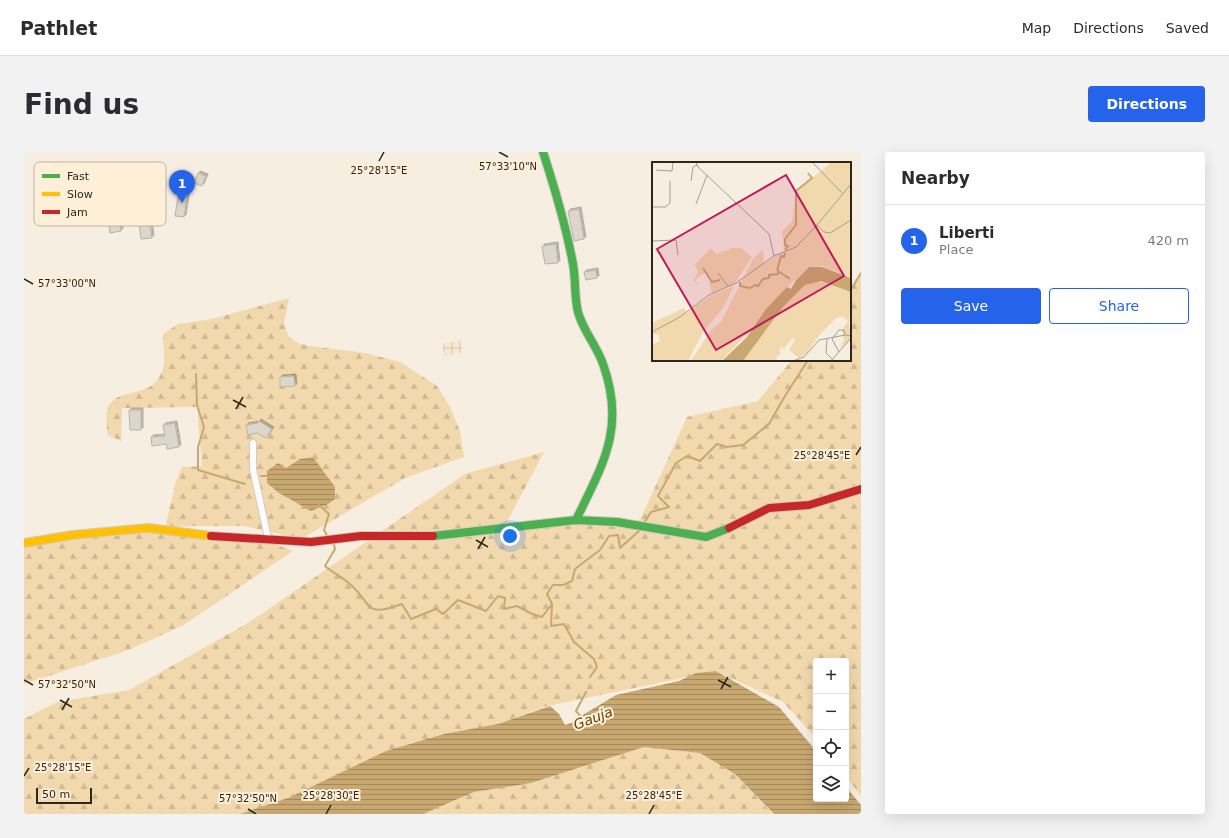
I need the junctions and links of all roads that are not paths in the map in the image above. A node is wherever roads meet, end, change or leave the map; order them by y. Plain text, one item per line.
1 (543, 152) edge
2 (253, 443) dead end
3 (861, 489) edge
4 (576, 520) junction
5 (268, 538) junction
6 (24, 543) edge

1 - 4 street
2 - 5 street
3 - 4 street
4 - 5 street
5 - 6 street

